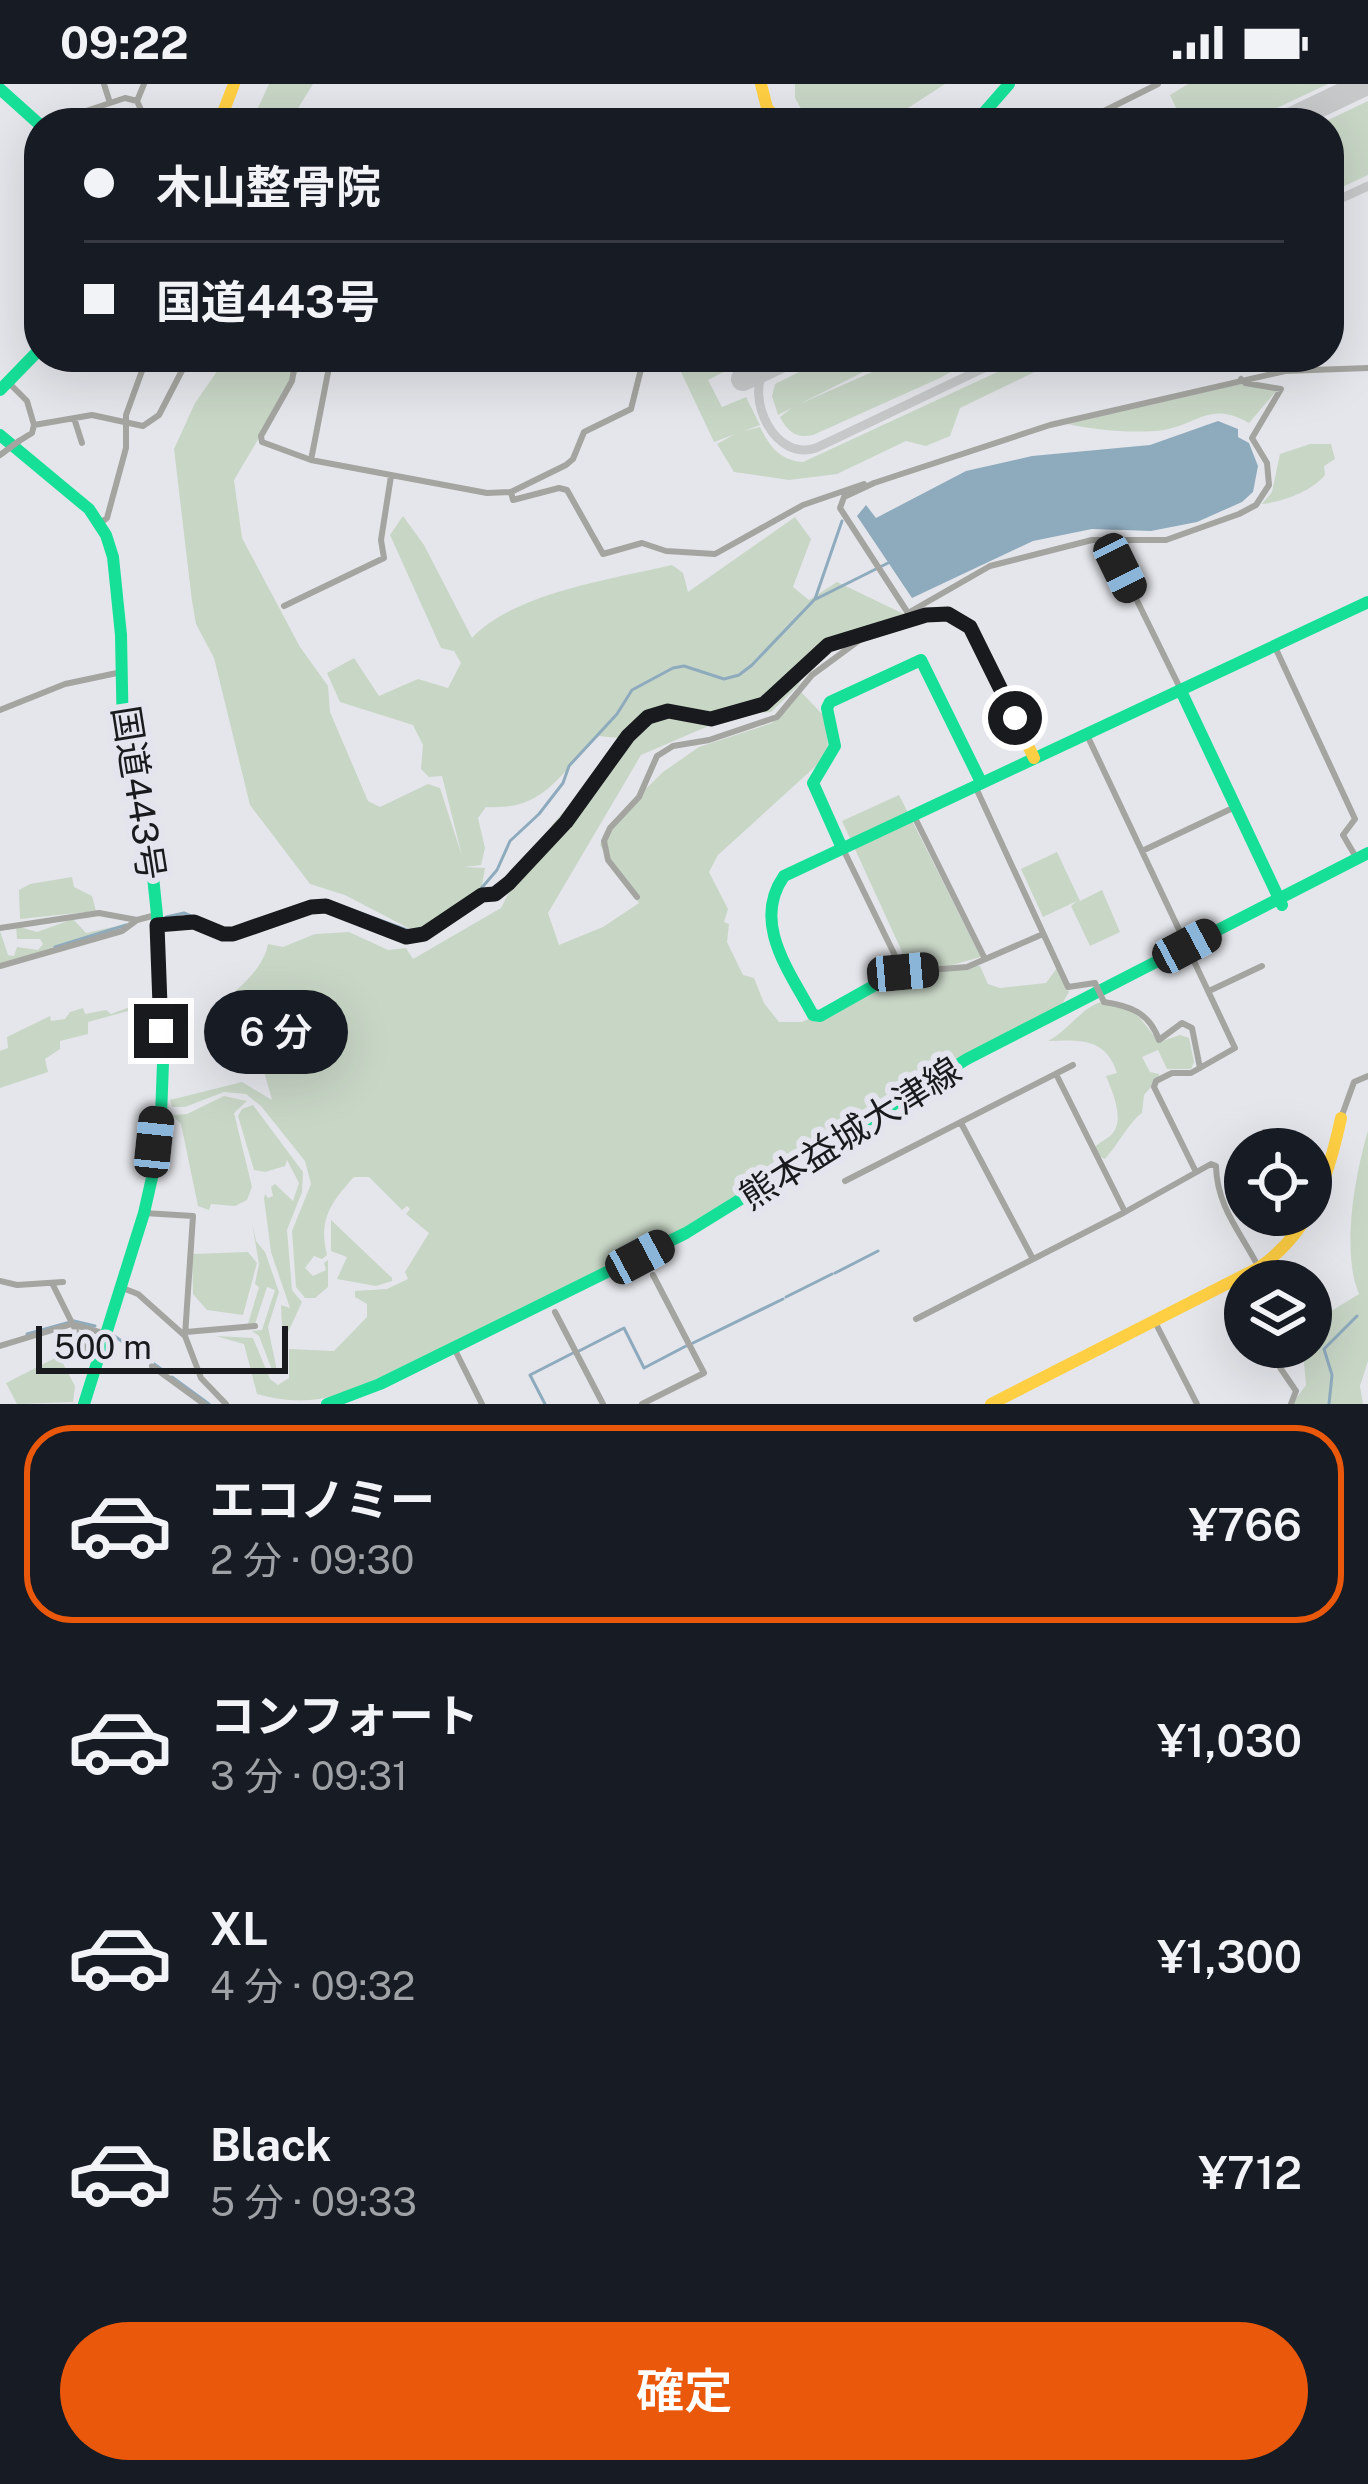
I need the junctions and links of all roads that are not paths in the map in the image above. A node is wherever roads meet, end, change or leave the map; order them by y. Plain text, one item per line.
1 (104, 84) edge
2 (144, 84) edge
3 (1009, 84) edge
4 (1158, 84) edge
5 (0, 89) edge
6 (137, 101) junction
7 (110, 104) junction
8 (97, 108) edge
9 (140, 108) edge
10 (988, 108) edge
11 (1110, 108) edge
12 (24, 111) edge
13 (142, 372) edge
14 (181, 372) edge
15 (294, 372) edge
16 (329, 372) edge
17 (640, 372) edge
18 (1280, 372) edge
19 (1241, 379) junction
20 (4, 383) edge
21 (74, 418) junction
22 (126, 424) junction
23 (34, 425) junction
24 (82, 443) dead end
25 (0, 445) edge
26 (311, 460) junction
27 (935, 465) junction
28 (391, 476) junction
29 (511, 492) junction
30 (98, 525) junction
31 (1120, 568) dead end
32 (1368, 602) edge
33 (284, 606) dead end
34 (867, 634) junction
35 (1275, 647) junction
36 (118, 673) junction
37 (1181, 691) junction
38 (0, 710) edge
39 (1087, 735) junction
40 (1034, 758) junction
41 (977, 783) junction
42 (1237, 806) junction
43 (913, 814) junction
44 (842, 848) junction
45 (1142, 851) junction
46 (1364, 857) edge
47 (637, 897) dead end
48 (1280, 903) junction
49 (137, 920) junction
50 (154, 922) junction
51 (0, 928) edge
52 (1043, 934) junction
53 (1188, 948) junction
54 (985, 959) junction
55 (0, 966) edge
56 (1262, 966) dead end
57 (900, 971) junction
58 (1209, 991) junction
59 (1073, 1065) dead end
60 (1200, 1068) junction
61 (1056, 1075) junction
62 (1368, 1076) edge
63 (1341, 1118) joint
64 (961, 1123) junction
65 (1196, 1172) junction
66 (845, 1181) dead end
67 (142, 1212) junction
68 (1125, 1212) junction
69 (1033, 1259) junction
70 (1254, 1260) edge
71 (1275, 1260) edge
72 (653, 1275) dead end
73 (0, 1281) edge
74 (63, 1282) dead end
75 (52, 1283) junction
76 (118, 1287) junction
77 (1224, 1291) edge
78 (555, 1312) dead end
79 (916, 1319) dead end
80 (1154, 1321) junction
81 (71, 1322) junction
82 (255, 1326) dead end
83 (99, 1332) junction
84 (185, 1334) junction
85 (0, 1346) edge
86 (455, 1349) junction
87 (92, 1354) junction
88 (152, 1366) dead end
89 (1280, 1368) edge
90 (82, 1404) edge
91 (204, 1404) edge
92 (226, 1404) edge
93 (327, 1404) edge
94 (342, 1404) edge
95 (482, 1404) edge
96 (603, 1404) edge
97 (642, 1404) edge
98 (991, 1404) edge
99 (1197, 1404) edge
100 (1292, 1404) edge

1 - 7 street
2 - 6 street
3 - 10 main road
4 - 11 street
5 - 12 main road
6 - 7 street
6 - 9 street
7 - 8 street
13 - 22 street
14 - 22 street
15 - 26 street
16 - 26 street
17 - 29 street
18 - 19 street
19 - 27 street
19 - 27 street
20 - 23 street
21 - 22 street
21 - 23 street
21 - 24 street
22 - 30 street
23 - 25 street, bridge
25 - 30 main road, 国道443号
26 - 28 street
27 - 29 street
28 - 29 street
28 - 33 street
30 - 36 main road, 国道443号
30 - 50 main road, 国道443号
31 - 37 street
32 - 35 main road
34 - 40 main road
34 - 47 street
34 - 50 main road
35 - 37 main road
35 - 46 street
36 - 38 street
36 - 50 main road, 国道443号
37 - 39 main road
37 - 42 main road
39 - 40 main road
39 - 45 street
40 - 41 main road
41 - 43 main road
41 - 44 main road
41 - 52 street
42 - 45 street
42 - 48 main road
43 - 44 main road
43 - 54 street
44 - 57 street
44 - 57 main road
45 - 53 street
46 - 48 main road, 熊本益城大津線
48 - 53 main road, 熊本益城大津線
49 - 50 street
49 - 51 street
49 - 55 street
50 - 67 main road, 国道443号
52 - 54 street
52 - 60 street, bridge
53 - 58 street
53 - 86 main road, 熊本益城大津線
54 - 57 street
56 - 58 street
58 - 60 street
59 - 61 street
60 - 65 street
61 - 64 street
61 - 68 street
62 - 63 street
63 - 71 main road
64 - 66 street
64 - 69 street
65 - 68 street
65 - 70 street
67 - 76 main road, 国道443号
67 - 84 street
68 - 69 street
69 - 79 street
72 - 97 street
73 - 75 street
74 - 75 street
75 - 81 street
76 - 83 main road, 国道443号
76 - 84 street
76 - 90 main road, 国道443号
77 - 80 main road
78 - 96 street
80 - 98 main road
80 - 99 street
81 - 83 street
81 - 85 street
81 - 87 street
82 - 84 street
83 - 87 main road, 国道443号
84 - 92 street
86 - 93 main road, 熊本益城大津線
86 - 94 main road, 熊本益城大津線
86 - 95 street
87 - 90 main road, 国道443号
88 - 91 street
89 - 100 street

